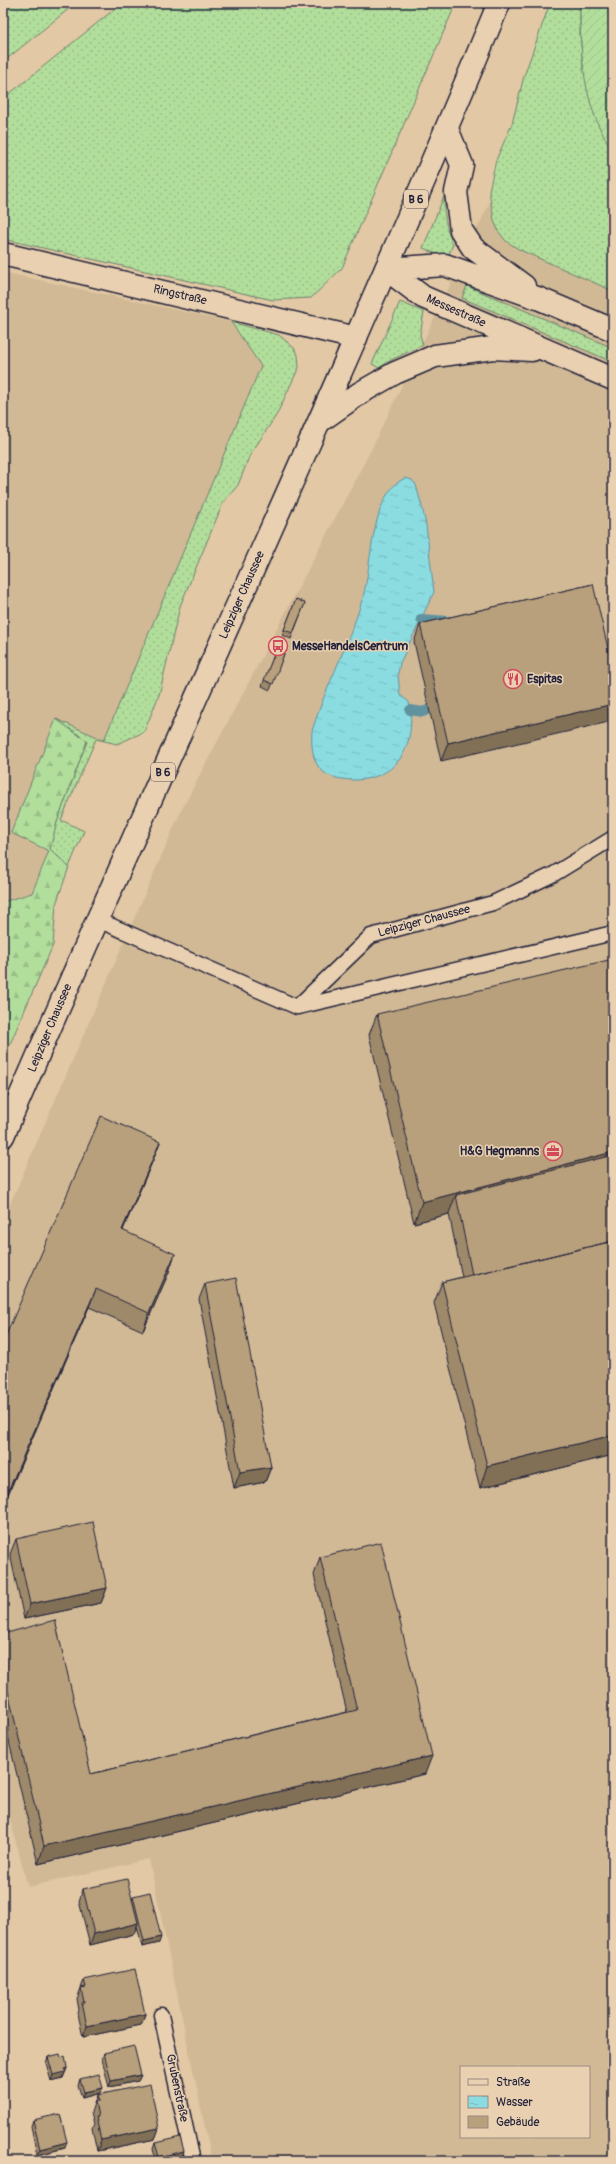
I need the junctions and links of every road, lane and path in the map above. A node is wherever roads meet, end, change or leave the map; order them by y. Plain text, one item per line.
1 (499, 3) edge
2 (447, 129) junction
3 (3, 254) edge
4 (386, 269) junction
5 (540, 299) junction
6 (613, 330) edge
7 (356, 338) junction
8 (547, 351) junction
9 (613, 379) edge
10 (320, 421) junction
11 (613, 838) edge
12 (96, 919) junction
13 (613, 933) edge
14 (297, 1007) junction
15 (3, 1136) edge
16 (162, 2015) dead end
17 (193, 2161) edge

1 - 2 street, B 6
2 - 4 street, B 6
2 - 5 street
3 - 7 street, Ringstraße
4 - 5 street
4 - 7 street, Leipziger Chaussee / B 6
4 - 8 street, Messestraße
5 - 6 street
7 - 10 street, Leipziger Chaussee / B 6
8 - 9 street, Messestraße
8 - 10 street, Messestraße
10 - 12 street, Leipziger Chaussee / B 6
11 - 14 lane, Leipziger Chaussee
12 - 14 lane
12 - 15 street, Leipziger Chaussee / B 6
13 - 14 lane
16 - 17 lane, Grubenstraße

